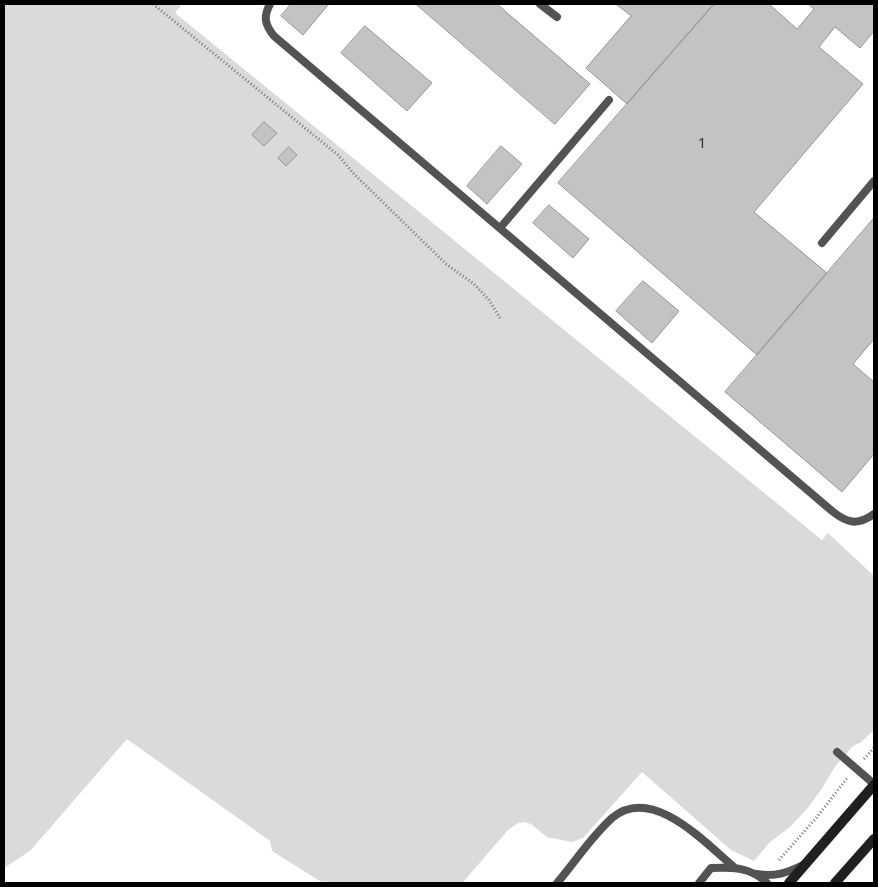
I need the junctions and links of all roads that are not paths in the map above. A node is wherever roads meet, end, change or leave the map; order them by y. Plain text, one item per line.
1 (270, 4) edge
2 (540, 4) edge
3 (557, 18) dead end
4 (609, 100) dead end
5 (874, 181) edge
6 (500, 228) junction
7 (822, 243) dead end
8 (874, 514) edge
9 (837, 752) dead end
10 (874, 785) edge
11 (874, 839) edge
12 (805, 864) junction
13 (734, 867) junction
14 (766, 879) edge
15 (557, 883) edge
16 (699, 883) edge
17 (789, 883) edge
18 (835, 883) edge

1 - 6 lane
2 - 3 lane
4 - 6 lane
5 - 7 lane
6 - 8 lane
9 - 10 lane
10 - 12 main road
11 - 18 main road
12 - 14 lane
12 - 17 main road
13 - 14 lane
13 - 15 lane
13 - 16 lane

